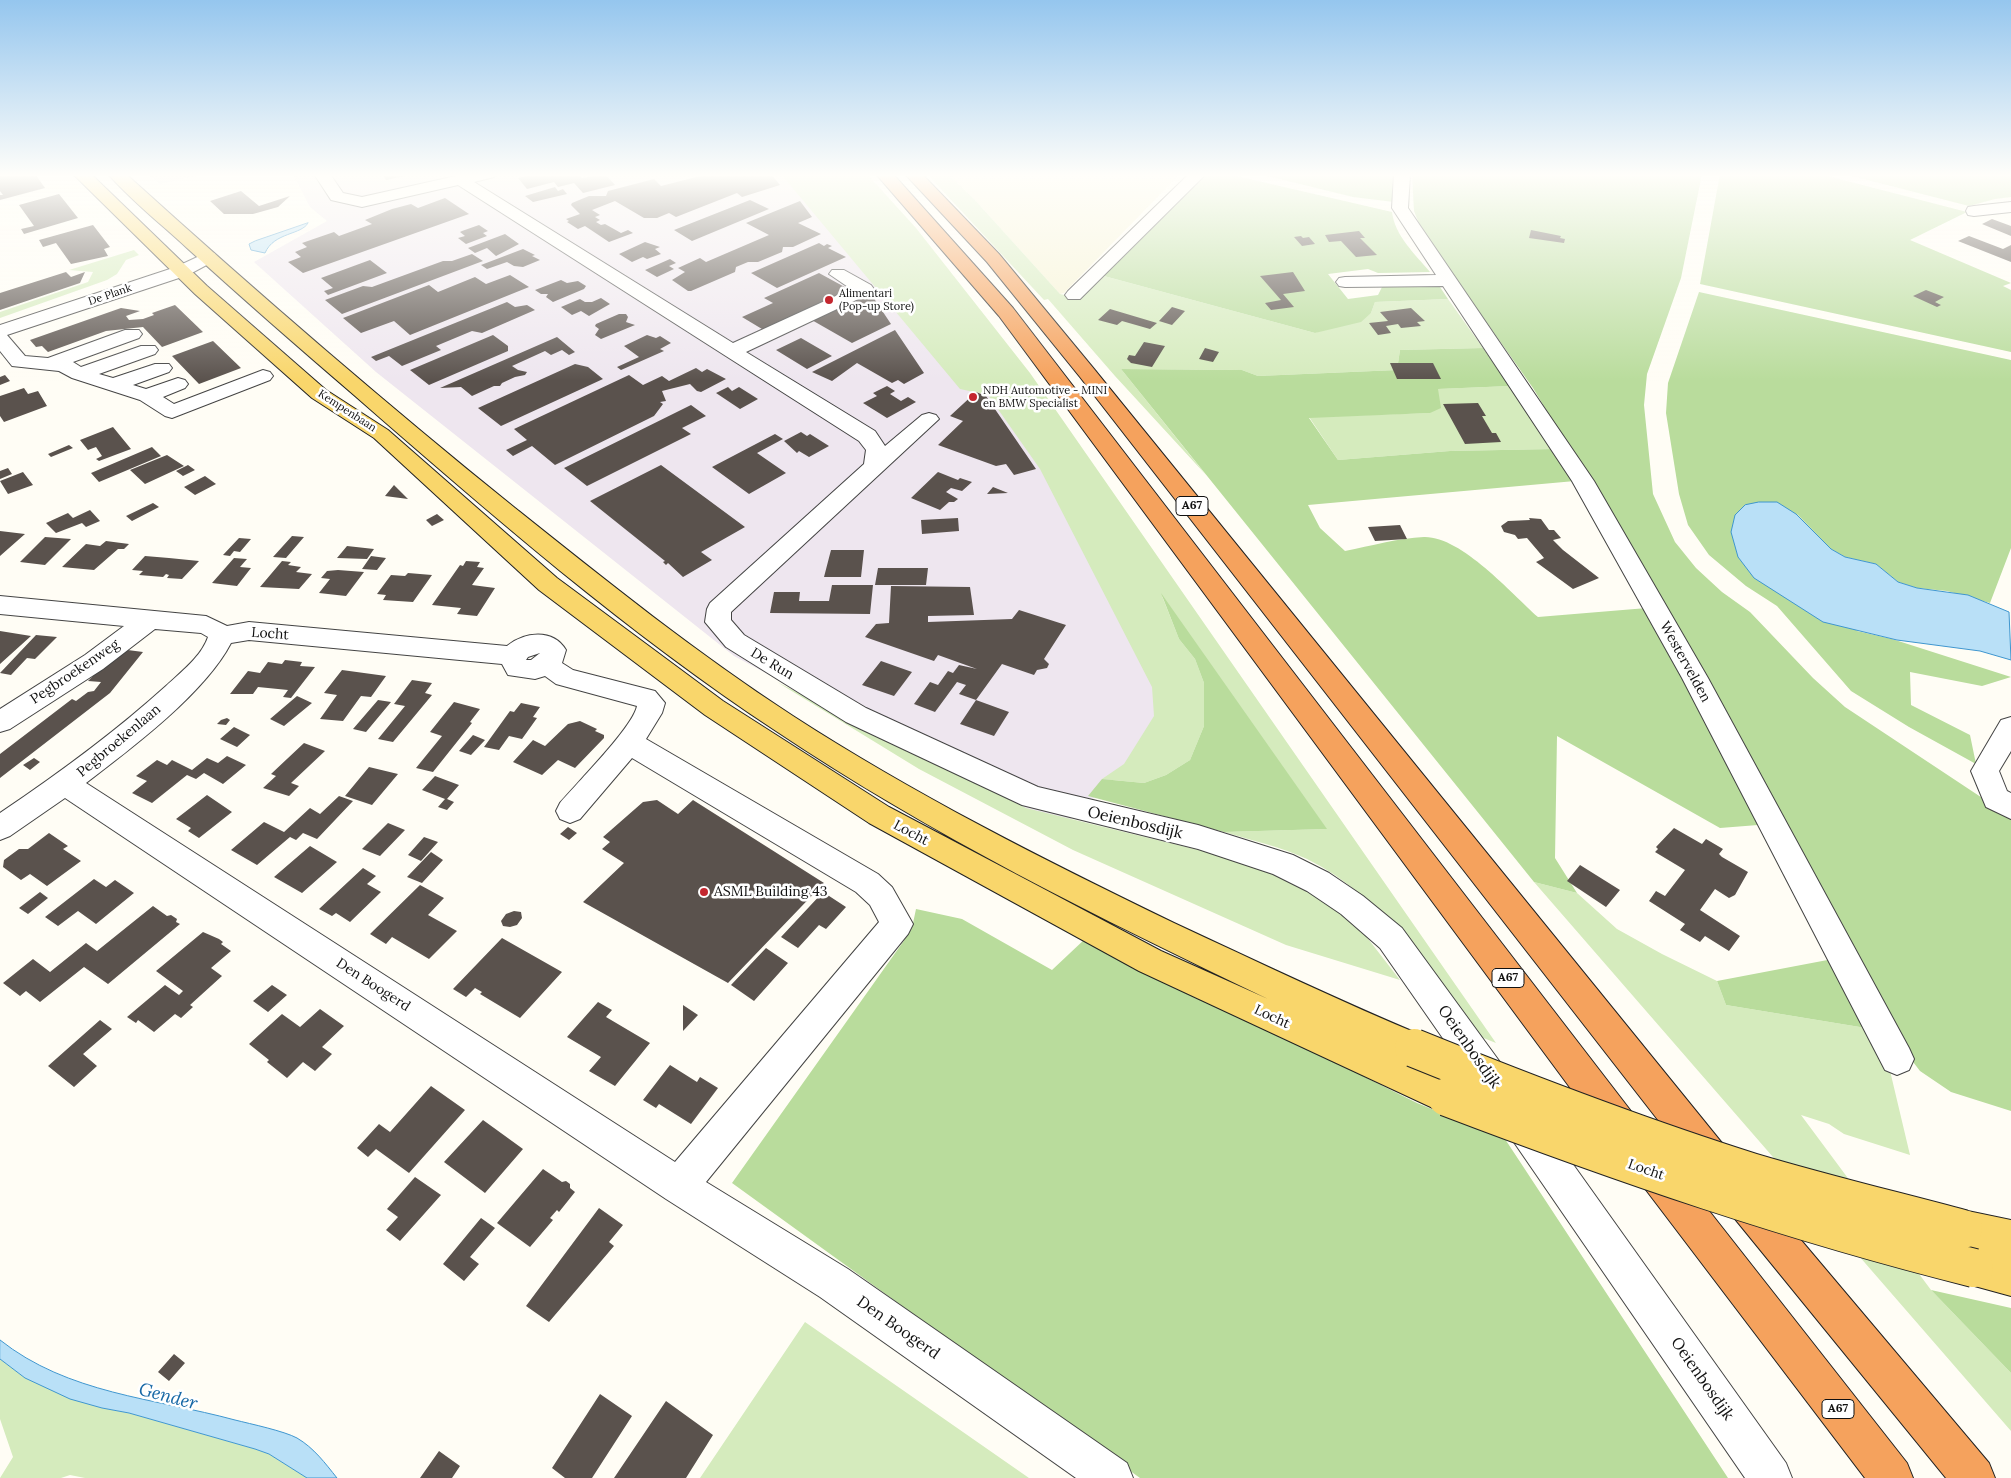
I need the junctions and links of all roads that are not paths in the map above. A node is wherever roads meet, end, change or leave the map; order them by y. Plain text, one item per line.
1 (152, 243) edge
2 (192, 243) edge
3 (560, 243) edge
4 (947, 243) edge
5 (978, 243) edge
6 (1127, 243) edge
7 (1424, 243) edge
8 (208, 257) junction
9 (178, 268) junction
10 (838, 274) dead end
11 (1449, 280) junction
12 (1345, 282) dead end
13 (1074, 295) dead end
14 (0, 330) edge
15 (132, 334) dead end
16 (0, 339) edge
17 (148, 350) dead end
18 (732, 351) junction
19 (52, 363) junction
20 (162, 368) dead end
21 (79, 374) junction
22 (263, 376) dead end
23 (178, 384) dead end
24 (113, 385) junction
25 (147, 396) junction
26 (929, 419) dead end
27 (874, 466) junction
28 (0, 605) edge
29 (622, 605) joint
30 (148, 621) junction
31 (596, 621) joint
32 (221, 636) junction
33 (0, 722) edge
34 (2011, 727) edge
35 (628, 742) junction
36 (66, 784) junction
37 (1032, 797) joint
38 (2011, 808) edge
39 (570, 811) dead end
40 (0, 828) edge
41 (1897, 1058) dead end
42 (679, 1186) junction
43 (2011, 1239) edge
44 (2011, 1277) edge
45 (1784, 1341) junction
46 (1112, 1478) edge
47 (1771, 1478) edge
48 (1874, 1478) edge
49 (1892, 1478) edge
50 (1974, 1478) edge

1 - 9 main road, Kempenbaan
2 - 8 main road, Kempenbaan
3 - 18 street
4 - 45 highway, A67
5 - 50 highway, A67
6 - 13 street
7 - 11 street, Westervelden
8 - 9 street, De Plank
8 - 29 main road, Kempenbaan
9 - 14 street, De Plank
9 - 31 main road, Kempenbaan
10 - 18 street
11 - 12 street
11 - 41 street, Westervelden
15 - 19 street
16 - 19 street
17 - 21 street
18 - 27 street
19 - 21 street
20 - 24 street
21 - 24 street
22 - 25 street
23 - 25 street
24 - 25 street
26 - 27 street, De Run
27 - 37 street, De Run
28 - 30 street
29 - 43 main road, Locht, bridge
30 - 32 street
30 - 33 street, Pegbroekenweg
31 - 44 main road, Locht, bridge
32 - 35 street, Locht
32 - 36 street, Pegbroekenlaan
34 - 38 street
35 - 39 street
35 - 42 street
36 - 40 street, Pegbroekenlaan
36 - 42 street, Den Boogerd
37 - 47 street, Oeienbosdijk
42 - 46 street, Den Boogerd
45 - 48 highway, A67
45 - 49 highway, A67

